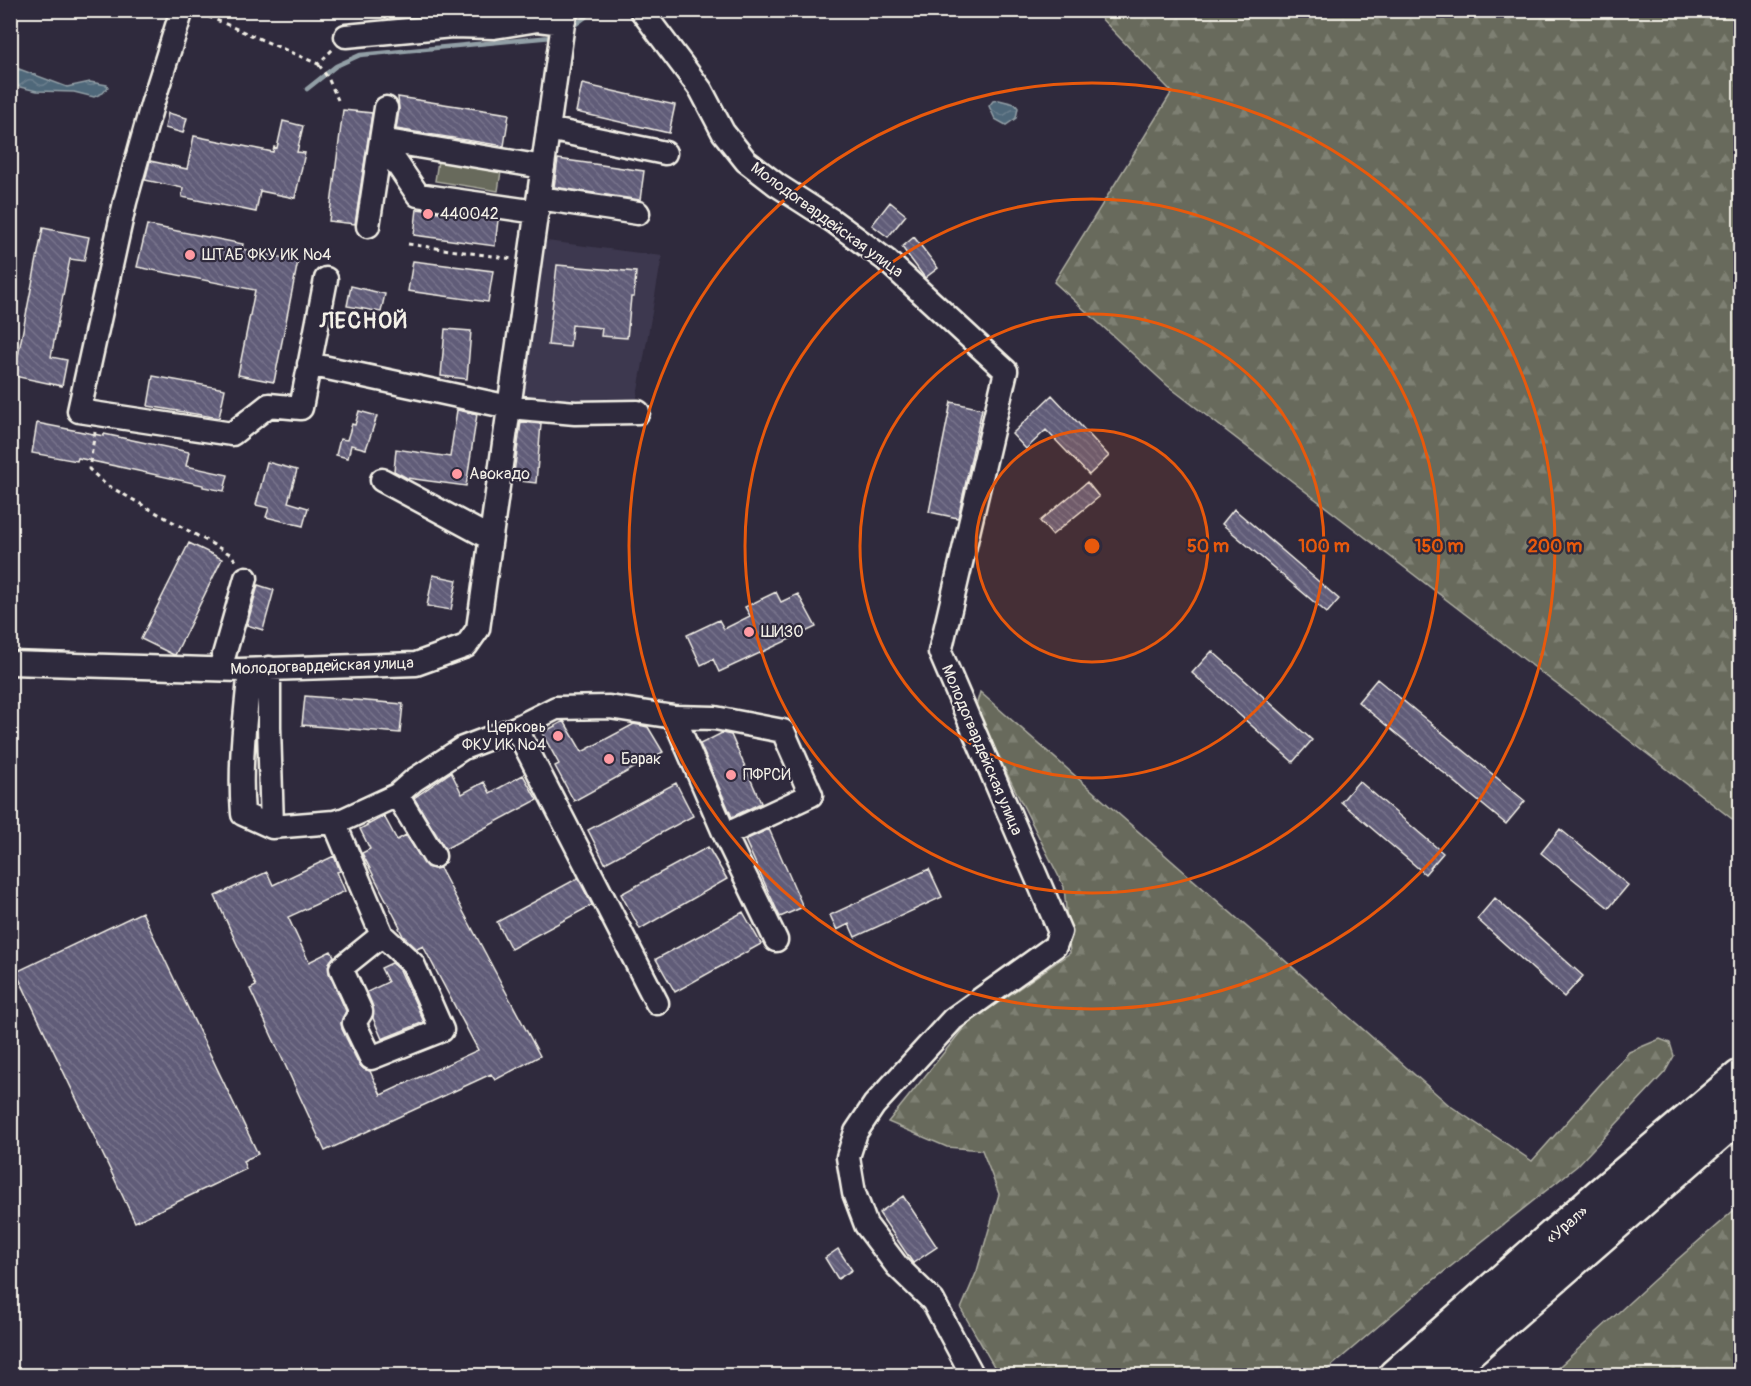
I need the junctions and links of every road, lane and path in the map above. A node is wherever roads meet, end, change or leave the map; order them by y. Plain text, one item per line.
1 (182, 10) edge
2 (194, 10) edge
3 (640, 10) edge
4 (565, 17) edge
5 (346, 36) joint
6 (318, 64) junction
7 (338, 100) dead end
8 (386, 108) dead end
9 (548, 129) junction
10 (381, 140) junction
11 (665, 153) dead end
12 (543, 167) junction
13 (538, 205) junction
14 (638, 213) dead end
15 (368, 226) dead end
16 (408, 244) dead end
17 (530, 261) junction
18 (326, 279) dead end
19 (309, 364) junction
20 (509, 407) junction
21 (638, 412) dead end
22 (99, 414) junction
23 (382, 480) dead end
24 (490, 538) junction
25 (246, 578) joint
26 (10, 663) edge
27 (220, 669) junction
28 (260, 669) junction
29 (674, 717) junction
30 (516, 728) junction
31 (397, 795) junction
32 (334, 822) junction
33 (272, 827) junction
34 (725, 835) junction
35 (434, 856) dead end
36 (382, 935) junction
37 (776, 940) dead end
38 (657, 1003) dead end
39 (1740, 1077) edge
40 (1740, 1114) edge
41 (1508, 1276) junction
42 (973, 1376) edge
43 (1379, 1376) edge
44 (1395, 1376) edge
45 (1440, 1376) edge

1 - 22 street
2 - 6 path
3 - 42 street, Молодогвардейская улица
4 - 5 street
4 - 9 street, Молодогвардейская улица
5 - 6 path
6 - 7 path
8 - 10 street
9 - 11 street
9 - 12 street, Молодогвардейская улица
10 - 12 street
10 - 13 street
10 - 15 street
12 - 13 street, Молодогвардейская улица
13 - 14 street
13 - 17 street, Молодогвардейская улица
16 - 17 path
17 - 20 street, Молодогвардейская улица
18 - 19 street
19 - 20 street
19 - 22 street
20 - 21 street
20 - 24 street, Молодогвардейская улица
22 - 25 path
23 - 24 street
24 - 28 street, Молодогвардейская улица
25 - 27 street
26 - 27 street, Молодогвардейская улица
27 - 28 street, Молодогвардейская улица
28 - 33 street
28 - 33 street
29 - 30 street
29 - 34 street
29 - 34 street
30 - 31 street
30 - 38 street
31 - 32 street
31 - 35 street
32 - 33 street
32 - 36 street
34 - 37 street
36 - 36 street
39 - 41 highway, «Урал»
40 - 45 highway, «Урал»
41 - 43 street
41 - 44 highway, «Урал»

